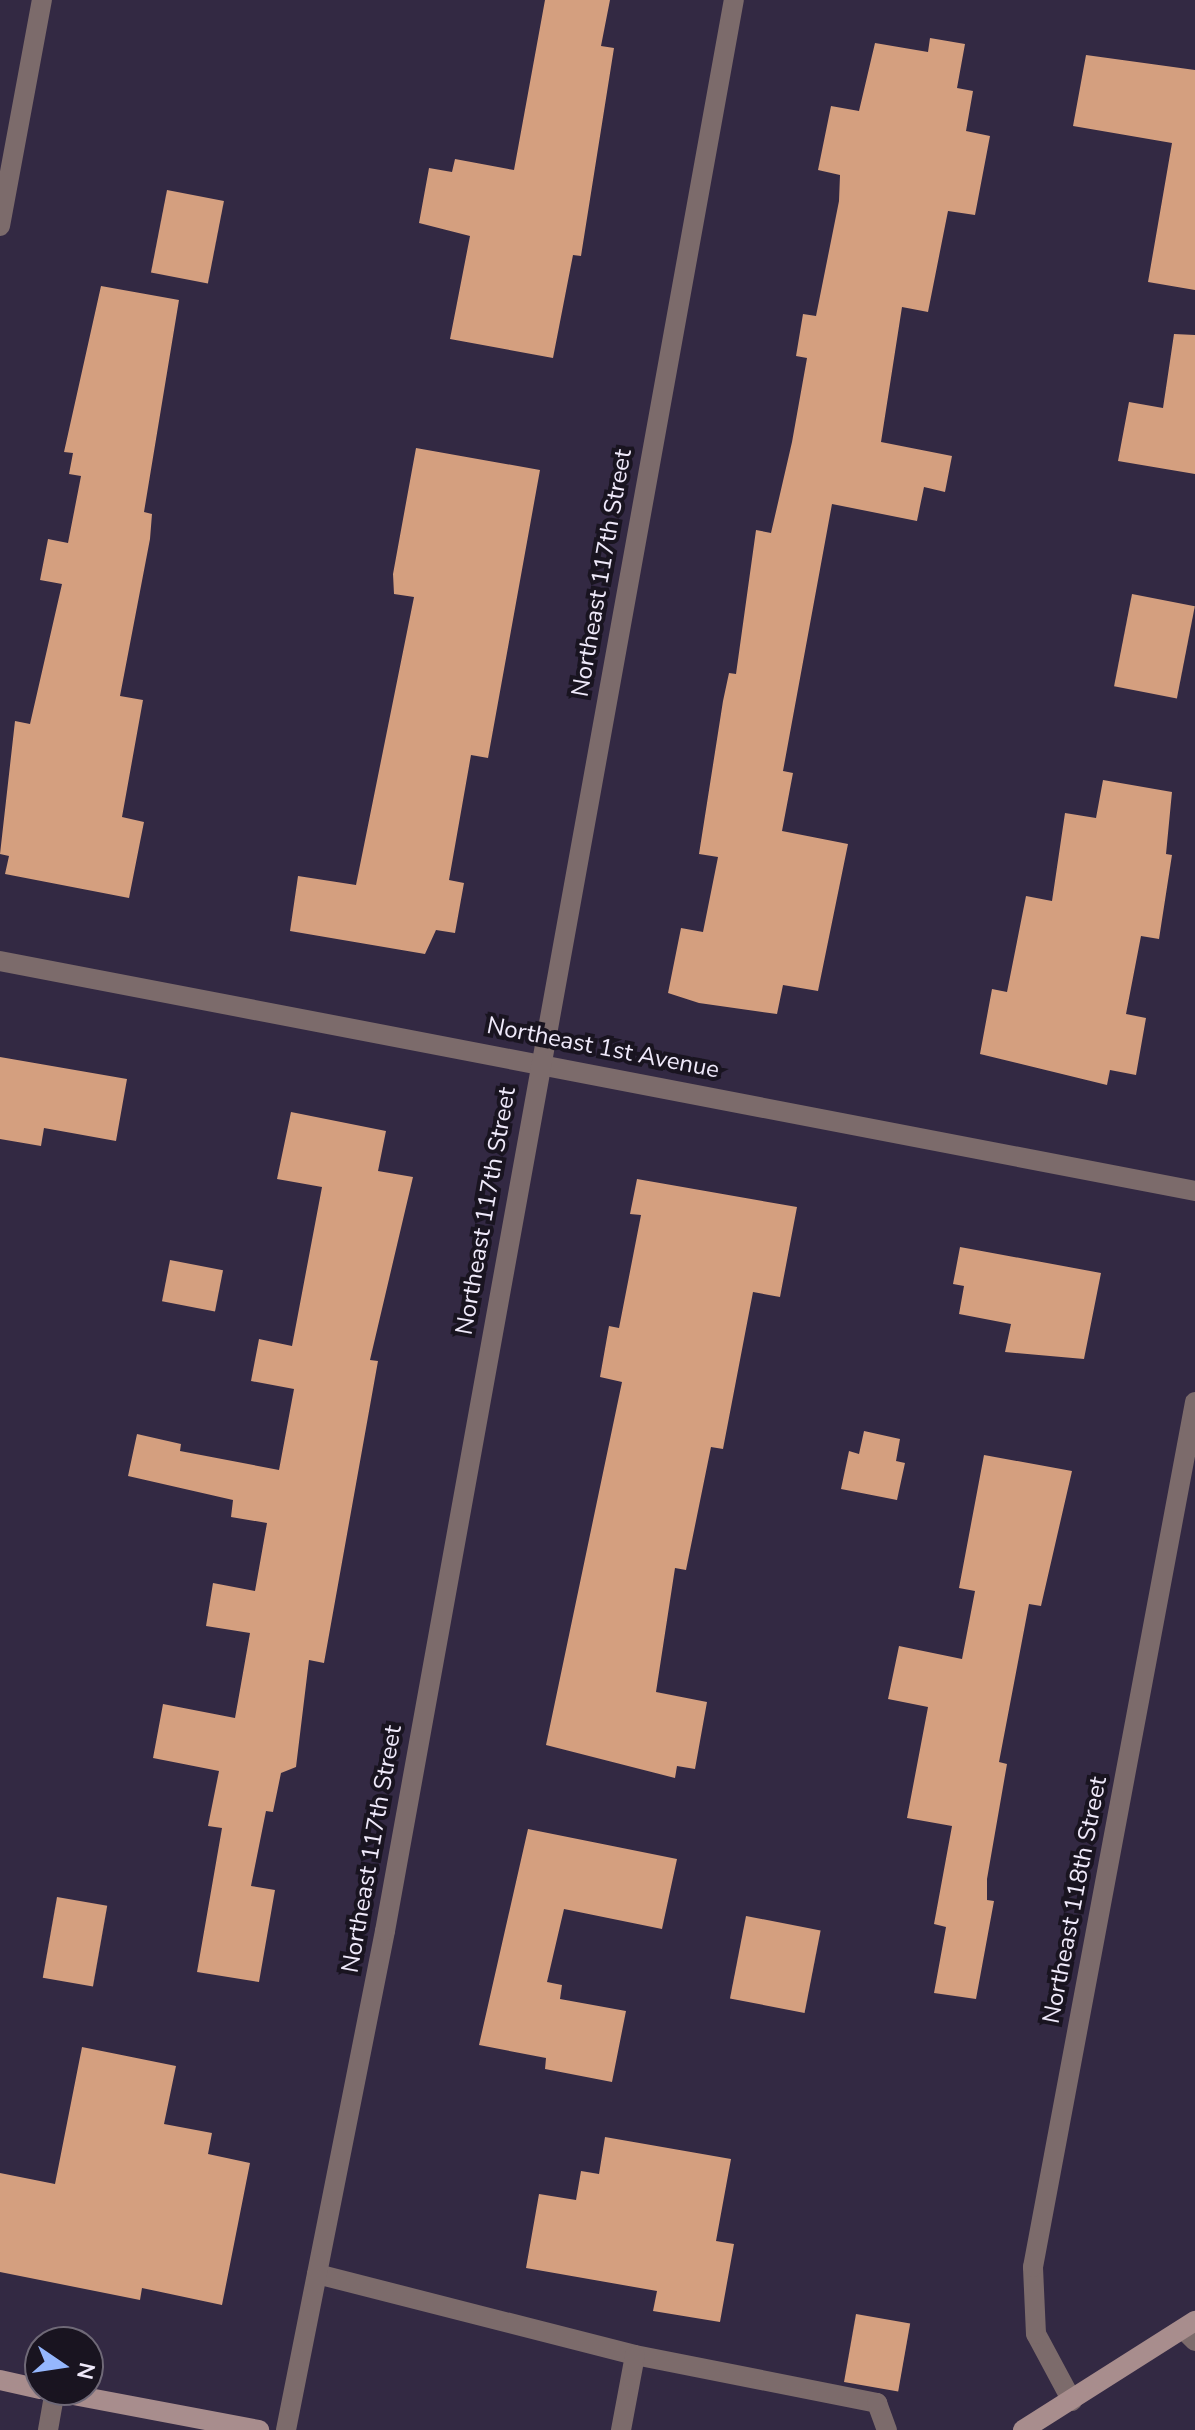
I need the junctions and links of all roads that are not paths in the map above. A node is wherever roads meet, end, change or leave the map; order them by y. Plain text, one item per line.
1 (42, 0) edge
2 (734, 0) edge
3 (0, 226) edge
4 (0, 961) edge
5 (539, 1061) junction
6 (1195, 1191) edge
7 (1195, 1402) edge
8 (317, 2274) junction
9 (1191, 2330) edge
10 (635, 2355) junction
11 (0, 2380) edge
12 (24, 2385) edge
13 (104, 2401) edge
14 (1072, 2401) junction
15 (48, 2406) edge
16 (48, 2430) edge
17 (259, 2430) edge
18 (286, 2430) edge
19 (621, 2430) edge
20 (887, 2430) edge
21 (1023, 2430) edge

1 - 3 street
2 - 5 street, Northeast 117th Street
4 - 5 street, Northeast 1st Avenue
5 - 6 street, Northeast 1st Avenue
5 - 8 street, Northeast 117th Street
7 - 14 street, Northeast 118th Street
8 - 10 street
8 - 18 street, Northeast 117th Street
9 - 14 main road
10 - 19 street
10 - 20 street
11 - 12 main road
13 - 17 main road
14 - 21 main road
15 - 16 street

